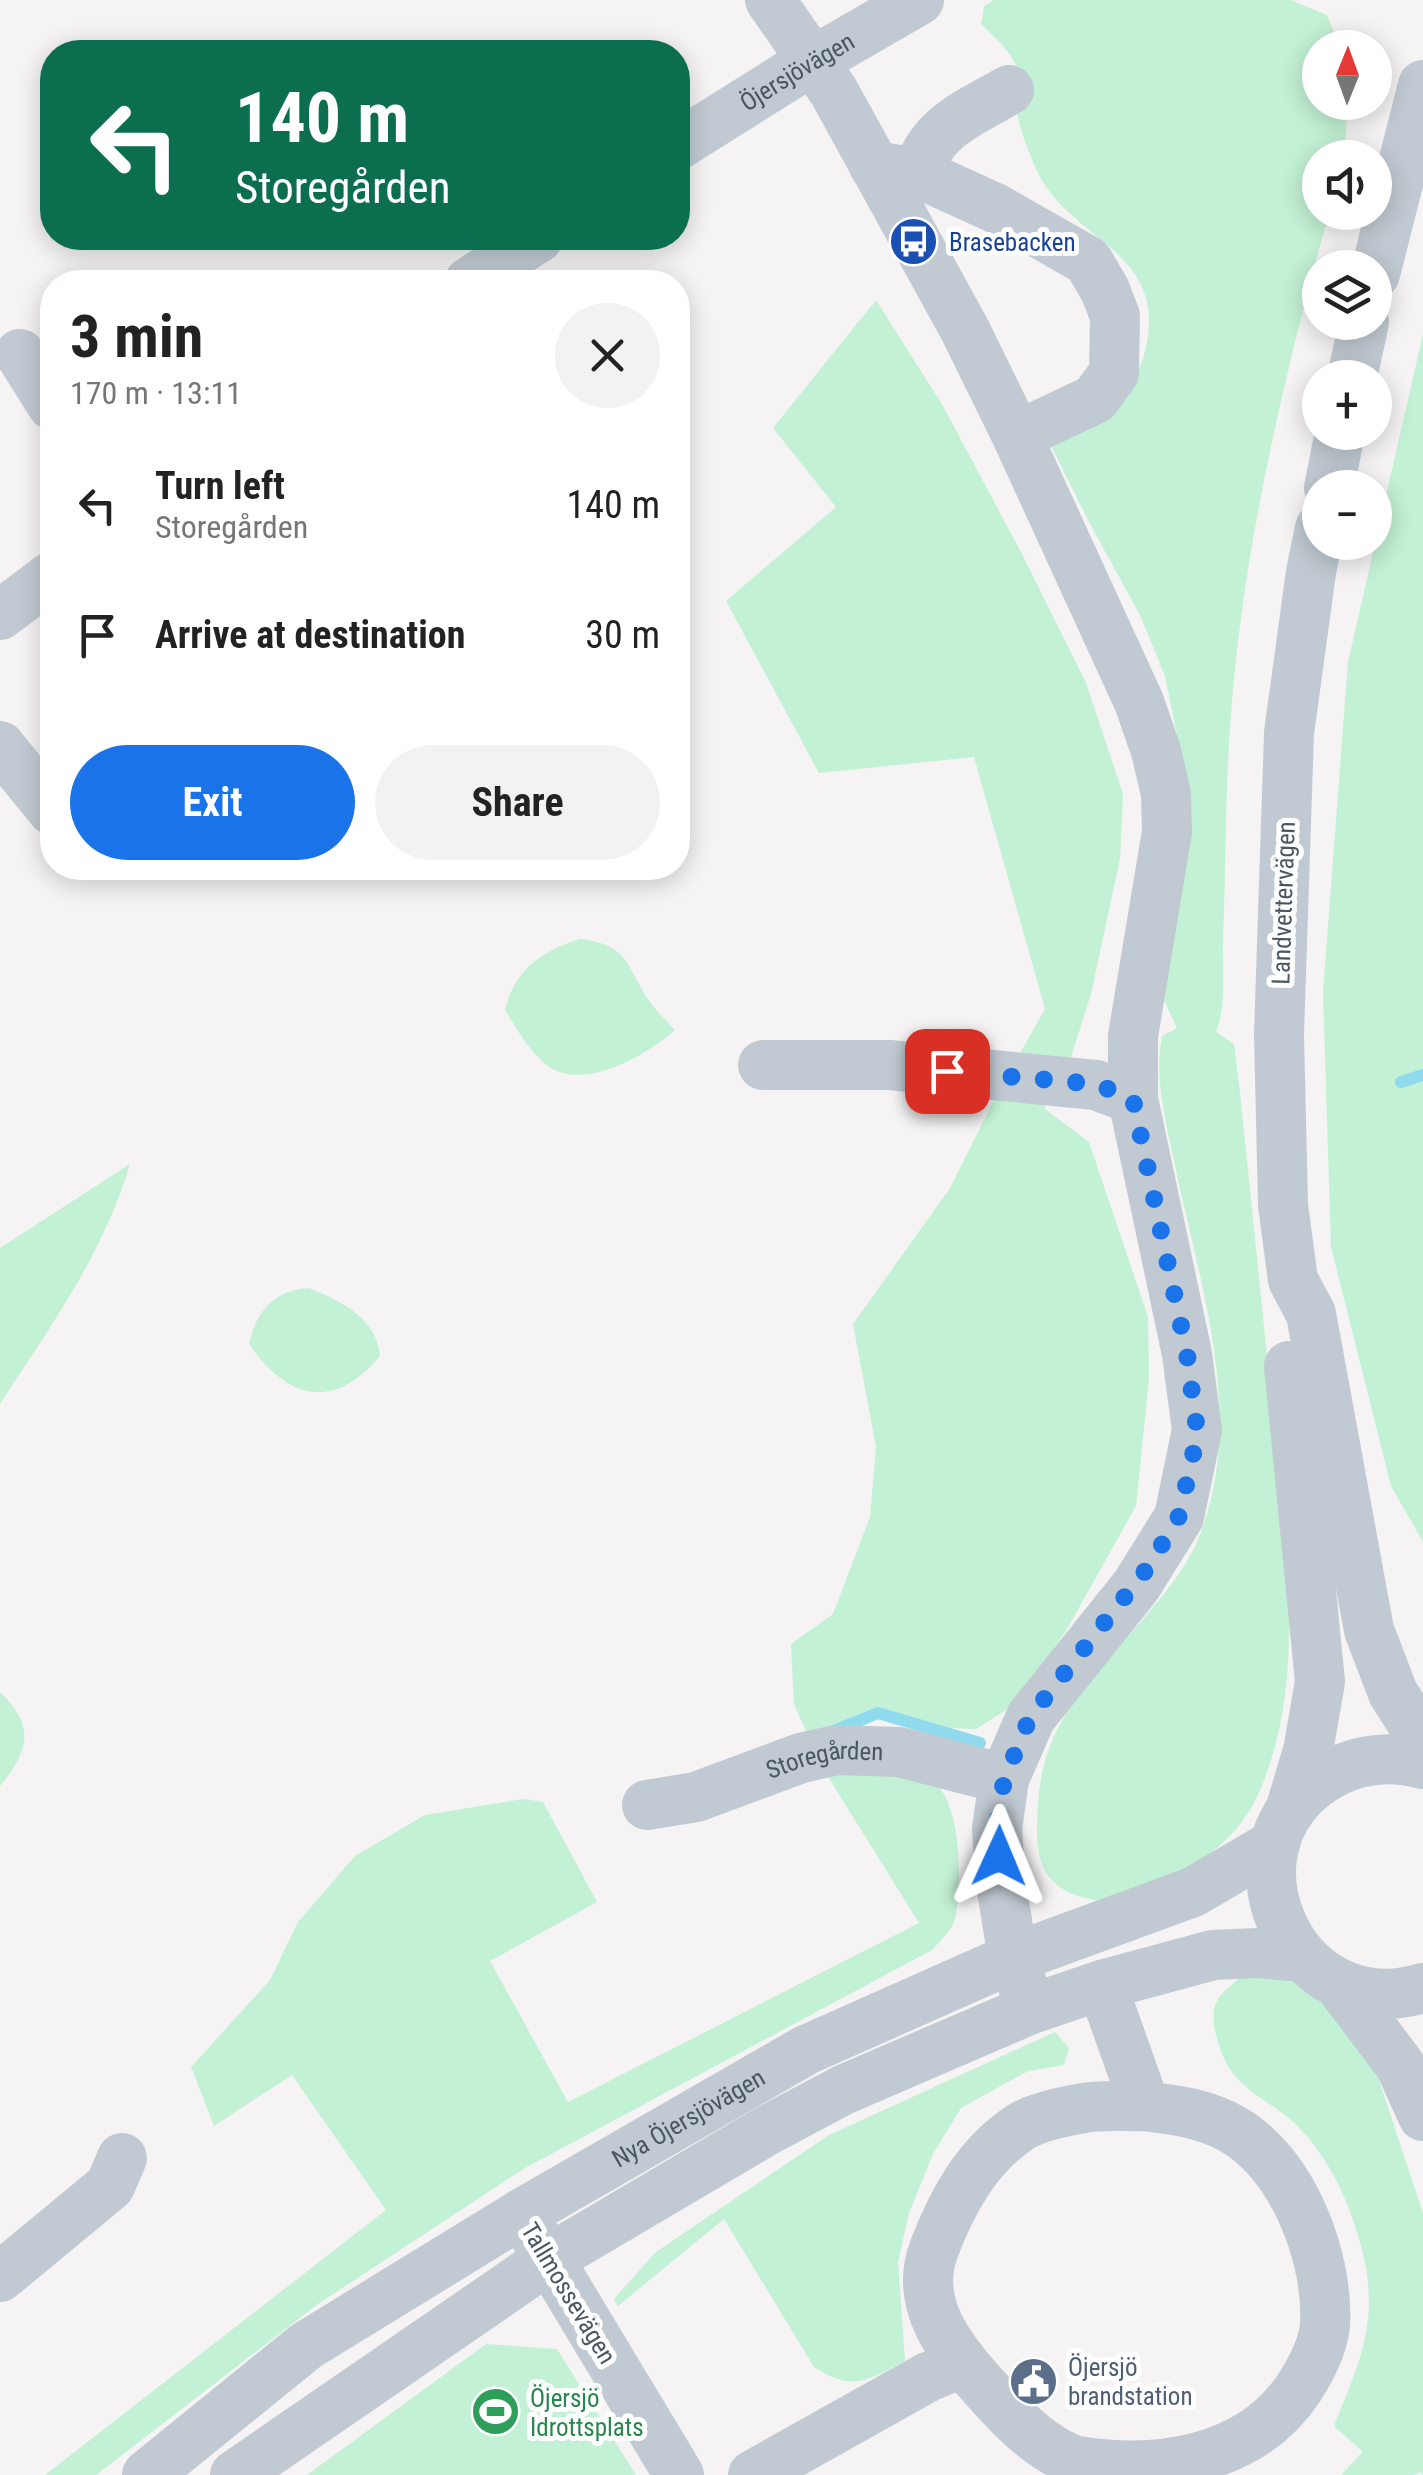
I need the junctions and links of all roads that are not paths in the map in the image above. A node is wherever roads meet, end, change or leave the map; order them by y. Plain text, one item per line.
1 (770, 0) edge
2 (920, 0) edge
3 (814, 60) junction
4 (1423, 85) edge
5 (1009, 90) dead end
6 (690, 138) edge
7 (896, 169) junction
8 (519, 250) edge
9 (1381, 250) edge
10 (488, 270) edge
11 (20, 354) dead end
12 (40, 386) edge
13 (1018, 436) junction
14 (1313, 560) edge
15 (40, 585) edge
16 (0, 614) edge
17 (0, 746) edge
18 (40, 795) edge
19 (763, 1065) dead end
20 (1133, 1099) junction
21 (1293, 1280) junction
22 (1423, 1740) edge
23 (1423, 1764) edge
24 (1004, 1780) junction
25 (646, 1806) dead end
26 (1283, 1828) junction
27 (1013, 1958) junction
28 (1320, 1970) junction
29 (1102, 1986) junction
30 (1423, 1988) edge
31 (1031, 2009) junction
32 (1144, 2106) junction
33 (1423, 2116) edge
34 (122, 2158) dead end
35 (521, 2214) junction
36 (550, 2258) junction
37 (0, 2278) edge
38 (962, 2363) junction
39 (147, 2475) edge
40 (235, 2475) edge
41 (679, 2475) edge
42 (753, 2475) edge

1 - 3 street
2 - 3 street, Öjersjövägen
3 - 6 street, Öjersjövägen
3 - 7 street
4 - 9 street
5 - 7 street
7 - 13 street
7 - 13 street
8 - 10 street
11 - 12 street
13 - 20 street
14 - 21 street, Landvettervägen
15 - 16 street
17 - 18 street
19 - 20 street
20 - 24 street
21 - 22 street, Landvettervägen
21 - 26 street, Landvettervägen
23 - 26 street
24 - 25 street, Storegården
24 - 27 street
26 - 27 street, Nya Öjersjövägen
26 - 28 street, Landvettervägen
27 - 31 street
27 - 35 street, Nya Öjersjövägen
28 - 29 street, Nya Öjersjövägen
28 - 30 street
28 - 33 street, Landvettervägen
29 - 31 street, Nya Öjersjövägen
29 - 32 street
31 - 36 street, Nya Öjersjövägen
32 - 38 street
32 - 38 street
34 - 37 street
35 - 36 street, Tallmossevägen
35 - 39 street, Nya Öjersjövägen
36 - 40 street, Nya Öjersjövägen
36 - 41 street, Tallmossevägen
38 - 42 street

